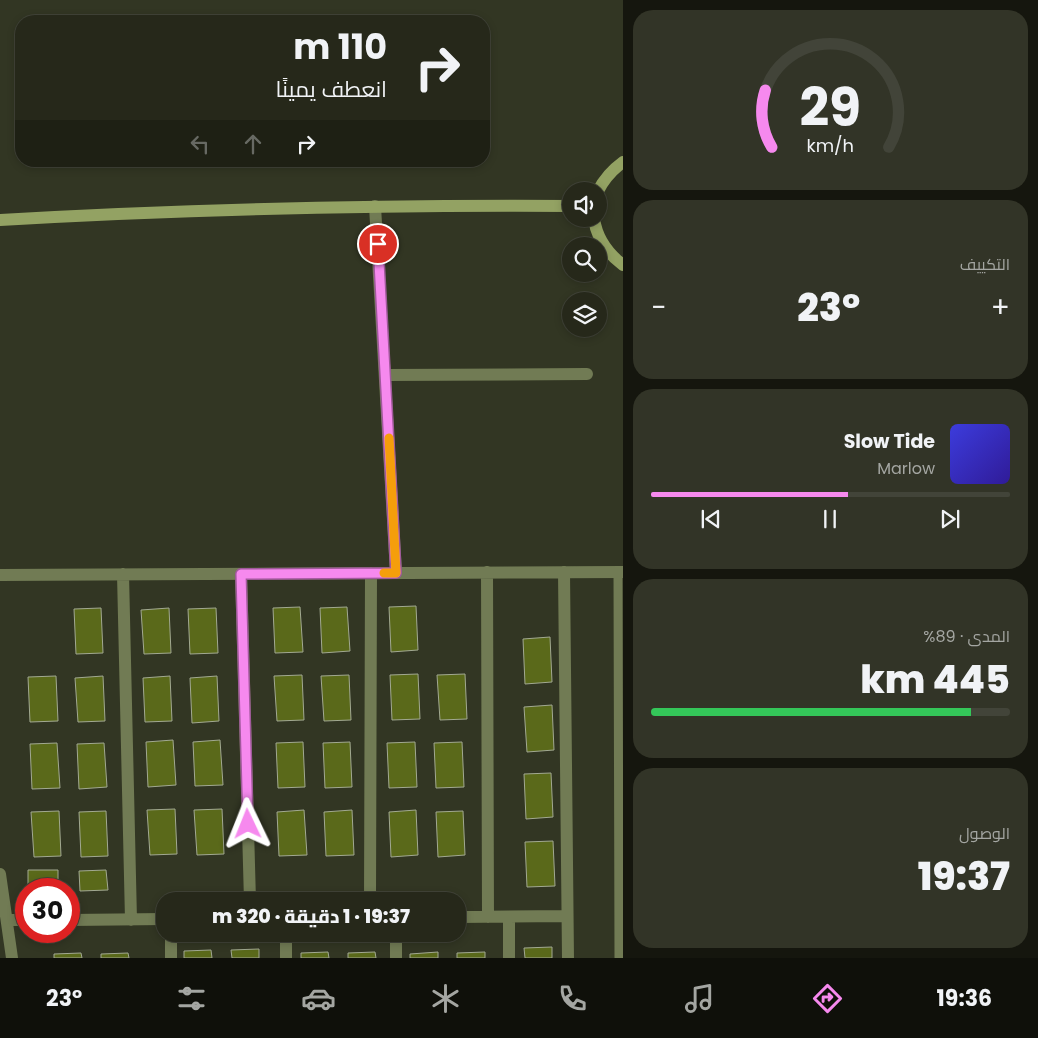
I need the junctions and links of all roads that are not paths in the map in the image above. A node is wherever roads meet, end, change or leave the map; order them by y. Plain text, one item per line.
1 (623, 162) edge
2 (604, 182) edge
3 (375, 206) junction
4 (562, 206) edge
5 (0, 220) edge
6 (596, 227) edge
7 (623, 265) edge
8 (587, 374) dead end
9 (385, 375) junction
10 (487, 572) junction
11 (564, 572) junction
12 (621, 572) edge
13 (372, 573) junction
14 (396, 573) junction
15 (123, 574) junction
16 (241, 574) junction
17 (0, 575) edge
18 (0, 874) edge
19 (250, 892) edge
20 (370, 892) edge
21 (567, 916) junction
22 (466, 917) edge
23 (488, 917) junction
24 (509, 917) junction
25 (156, 919) edge
26 (7, 920) junction
27 (15, 920) edge
28 (80, 920) edge
29 (131, 920) junction
30 (171, 942) edge
31 (286, 942) edge
32 (396, 942) edge
33 (12, 958) edge
34 (171, 958) edge
35 (286, 958) edge
36 (396, 958) edge
37 (509, 958) edge
38 (568, 958) edge
39 (619, 958) edge

1 - 2 street
3 - 4 street
3 - 5 street
3 - 9 street
6 - 7 street
8 - 9 street
9 - 14 street
10 - 11 street
10 - 14 street
10 - 23 street
11 - 12 street
11 - 21 street
12 - 39 lane
13 - 14 street
13 - 16 street
13 - 20 street
15 - 16 street
15 - 17 street
15 - 29 street
16 - 19 street
18 - 26 street
21 - 24 street
21 - 38 street
22 - 23 street
23 - 24 street
24 - 37 street
25 - 29 street
26 - 27 street
26 - 33 street
28 - 29 street
30 - 34 street
31 - 35 street
32 - 36 street

